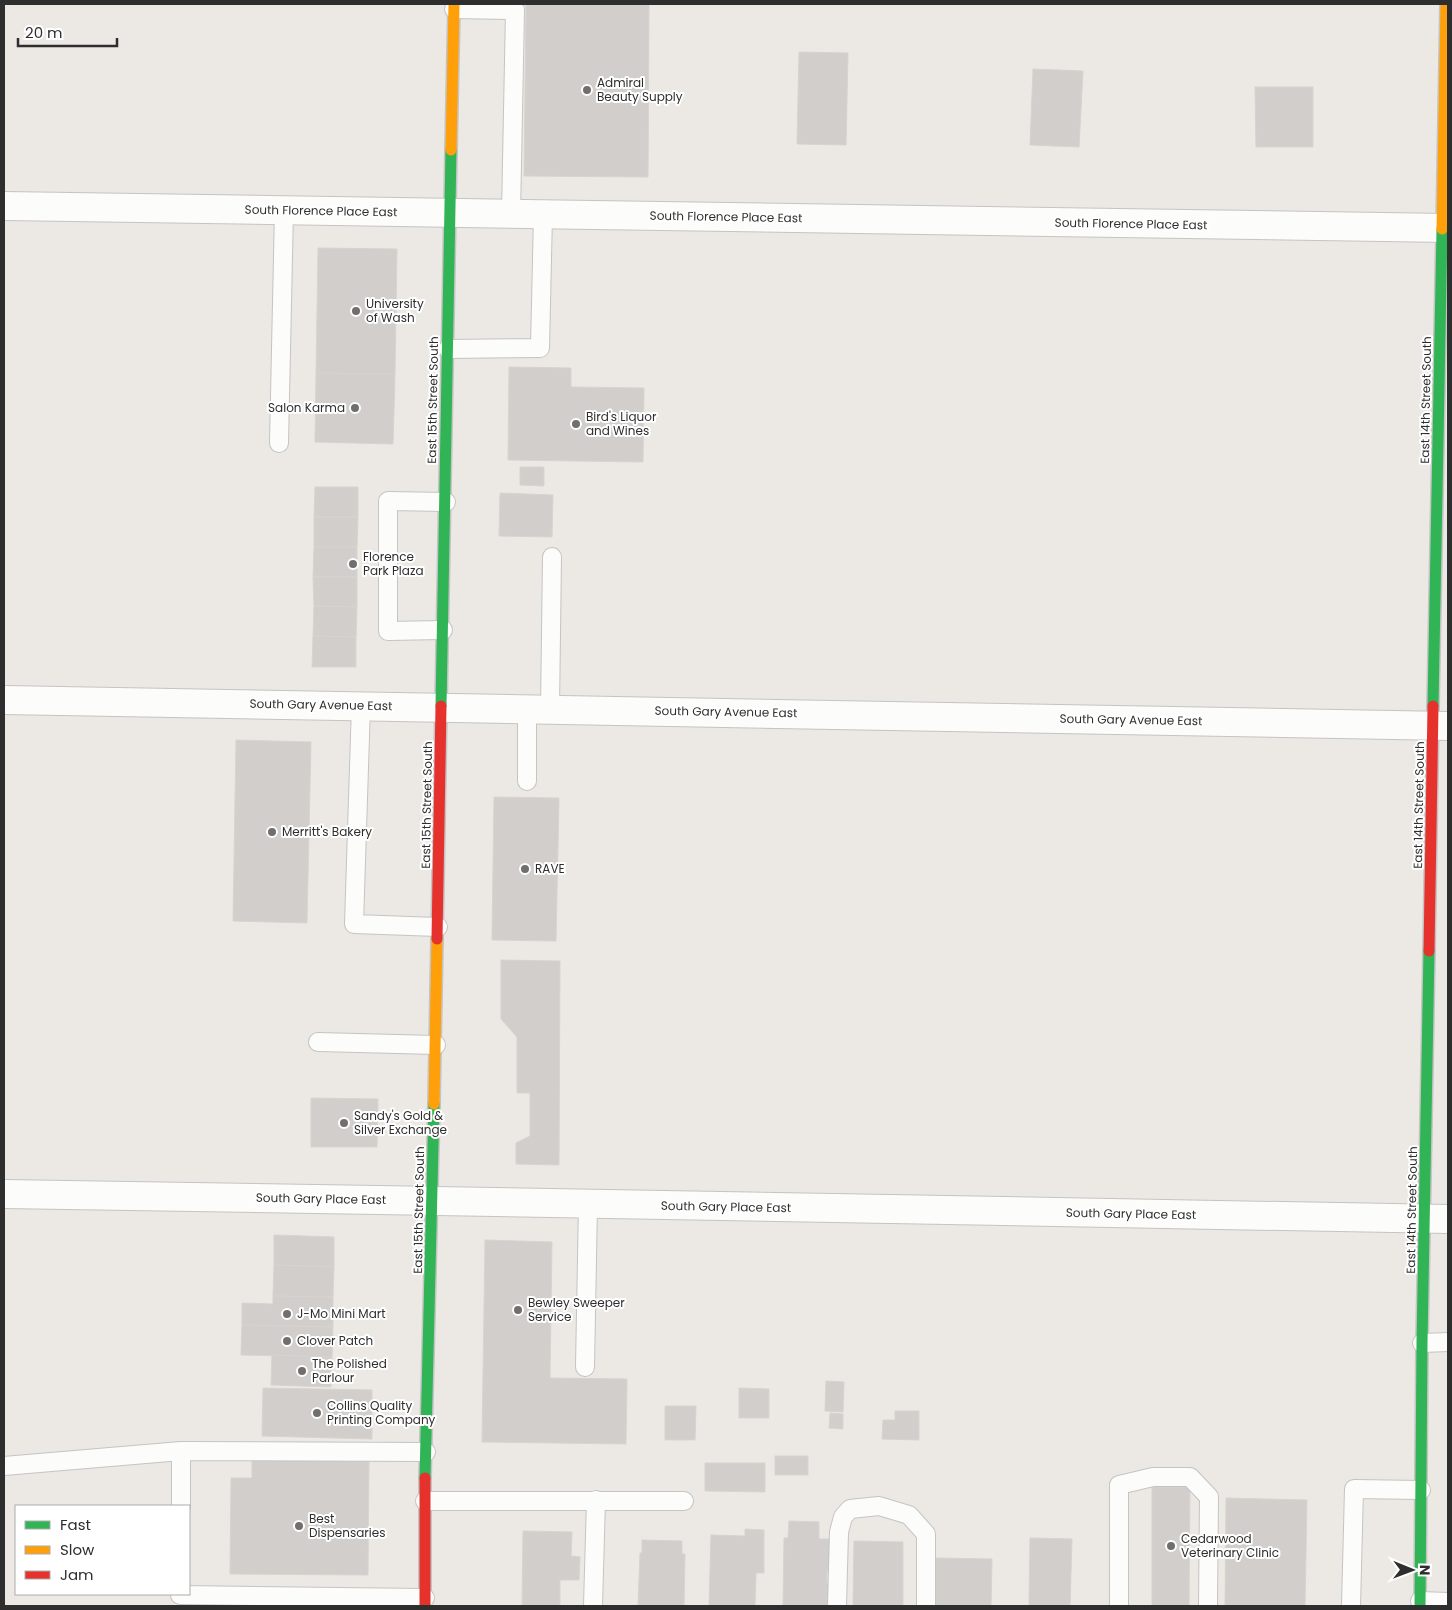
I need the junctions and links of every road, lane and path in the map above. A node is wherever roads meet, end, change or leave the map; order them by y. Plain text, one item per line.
1 (1446, 4) edge
2 (454, 6) edge
3 (4, 206) edge
4 (284, 210) junction
5 (450, 213) junction
6 (511, 214) junction
7 (544, 214) junction
8 (1445, 228) edge
9 (448, 349) junction
10 (279, 443) dead end
11 (446, 502) junction
12 (552, 557) dead end
13 (444, 630) junction
14 (4, 700) edge
15 (361, 705) junction
16 (442, 707) junction
17 (538, 708) junction
18 (1441, 726) edge
19 (526, 781) dead end
20 (438, 927) junction
21 (318, 1042) dead end
22 (436, 1045) junction
23 (4, 1194) edge
24 (433, 1201) junction
25 (588, 1204) junction
26 (1437, 1219) edge
27 (1448, 1342) edge
28 (1422, 1344) junction
29 (585, 1367) dead end
30 (182, 1452) junction
31 (426, 1452) junction
32 (4, 1466) edge
33 (1421, 1490) junction
34 (596, 1500) junction
35 (425, 1501) junction
36 (684, 1501) dead end
37 (181, 1505) edge
38 (180, 1598) edge
39 (425, 1602) edge
40 (1448, 1602) edge
41 (1420, 1604) edge
42 (593, 1606) edge
43 (838, 1606) edge
44 (926, 1606) edge
45 (1118, 1606) edge
46 (1208, 1606) edge
47 (1350, 1606) edge

1 - 8 main road, East 14th Street South
2 - 5 main road, East 15th Street South
2 - 6 lane
3 - 4 street, South Florence Place East
4 - 5 street, South Florence Place East
4 - 10 lane
5 - 6 street, South Florence Place East
5 - 9 main road, East 15th Street South
6 - 7 street, South Florence Place East
7 - 8 street, South Florence Place East
7 - 9 lane
8 - 18 main road, East 14th Street South
9 - 11 main road, East 15th Street South
11 - 13 main road, East 15th Street South
11 - 13 lane
12 - 17 lane
13 - 16 main road, East 15th Street South
14 - 15 street, South Gary Avenue East
15 - 16 street, South Gary Avenue East
15 - 20 lane
16 - 17 street, South Gary Avenue East
16 - 20 main road, East 15th Street South
17 - 18 street, South Gary Avenue East
17 - 19 lane
18 - 26 main road, East 14th Street South
20 - 22 main road, East 15th Street South
21 - 22 lane
22 - 24 main road, East 15th Street South
23 - 24 street, South Gary Place East
24 - 25 street, South Gary Place East
24 - 31 main road, East 15th Street South
25 - 26 street, South Gary Place East
25 - 29 lane
26 - 28 main road, East 14th Street South
27 - 28 lane
28 - 33 main road, East 14th Street South
30 - 31 lane
30 - 32 lane
30 - 37 lane
31 - 35 main road, East 15th Street South
33 - 41 main road, East 14th Street South
33 - 47 lane
34 - 35 lane
34 - 36 lane
34 - 42 lane
35 - 39 main road, East 15th Street South
38 - 39 lane
40 - 41 lane
43 - 44 lane
45 - 46 lane

